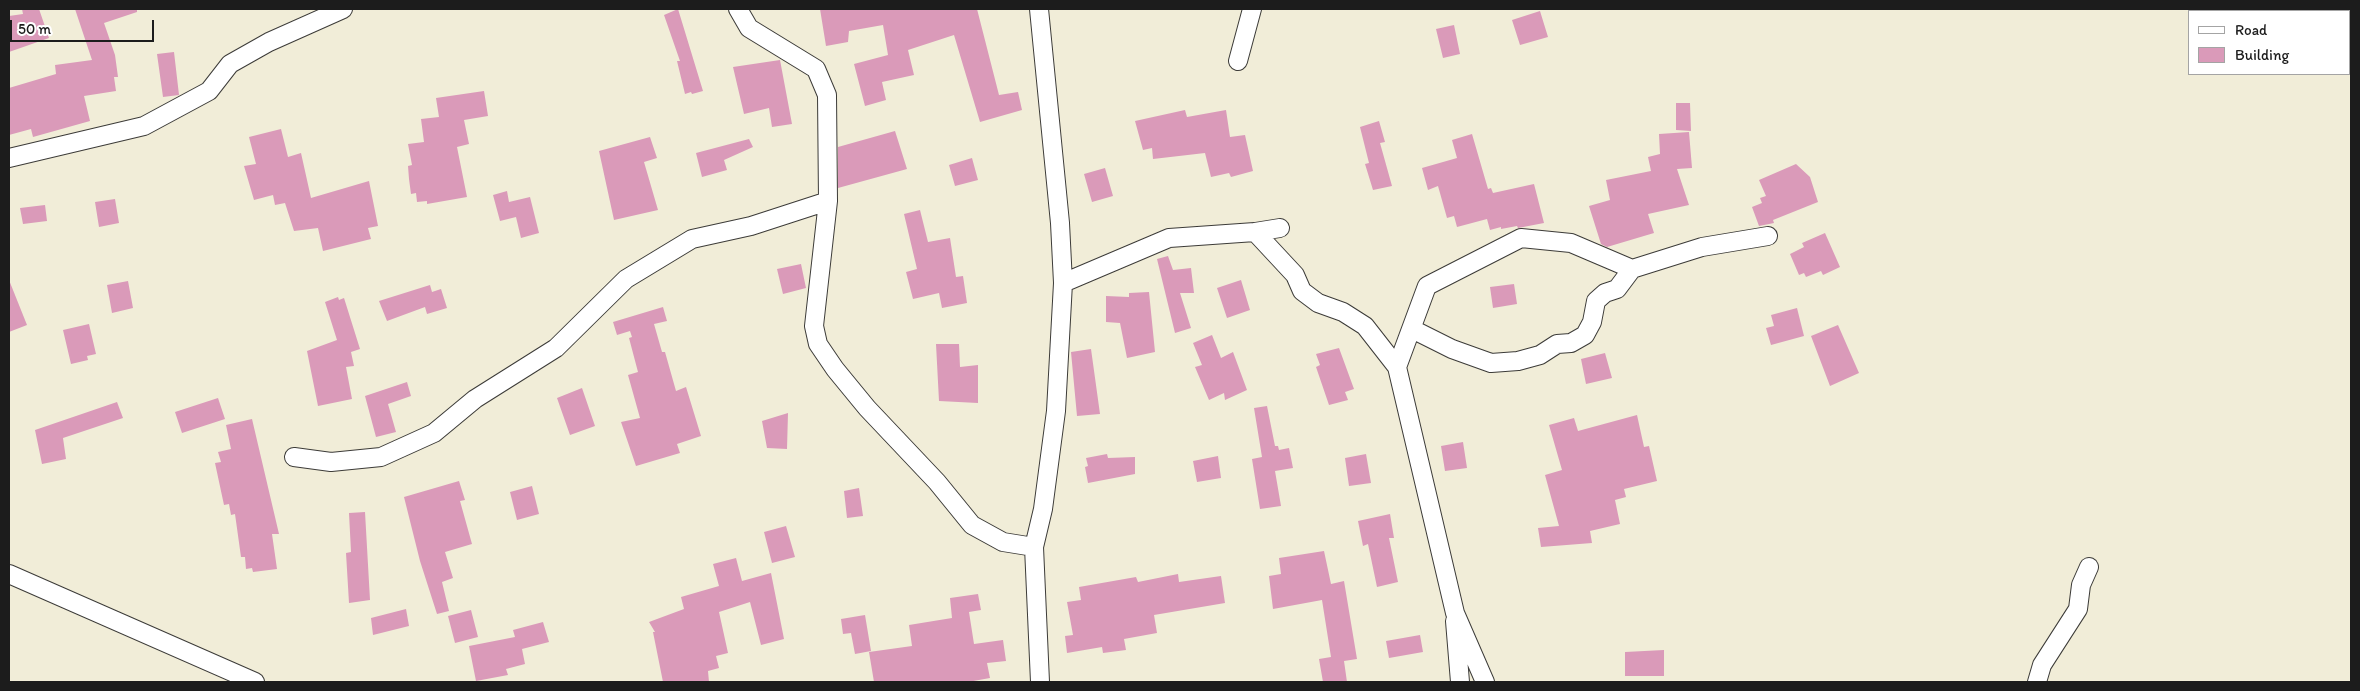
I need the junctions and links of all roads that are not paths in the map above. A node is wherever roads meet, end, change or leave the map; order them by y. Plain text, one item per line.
1 (343, 9) edge
2 (738, 9) edge
3 (1039, 9) edge
4 (1252, 9) edge
5 (1238, 61) dead end
6 (9, 158) edge
7 (828, 201) junction
8 (1280, 228) dead end
9 (1255, 232) junction
10 (1768, 236) dead end
11 (1632, 269) junction
12 (1063, 283) junction
13 (1412, 329) junction
14 (1397, 367) junction
15 (294, 457) dead end
16 (1034, 546) junction
17 (2089, 567) dead end
18 (9, 574) edge
19 (1455, 613) junction
20 (256, 682) edge
21 (1040, 682) edge
22 (1460, 682) edge
23 (1485, 682) edge
24 (2037, 682) edge

1 - 6 street
2 - 7 street
3 - 12 street
4 - 5 street
7 - 15 street
7 - 16 street
8 - 9 street
9 - 12 street
9 - 14 street
10 - 11 street
11 - 13 street
11 - 13 street
12 - 16 street
13 - 14 street
14 - 19 street
16 - 21 street
17 - 24 street
18 - 20 street
19 - 22 street
19 - 23 street

